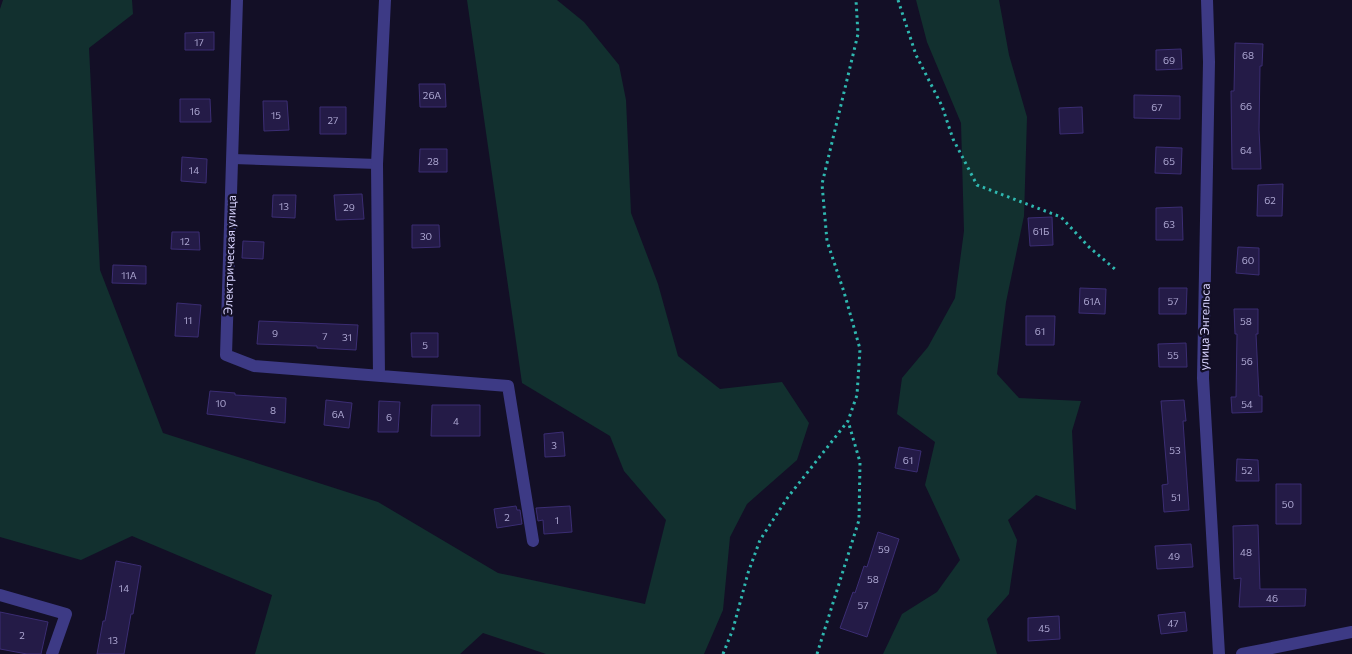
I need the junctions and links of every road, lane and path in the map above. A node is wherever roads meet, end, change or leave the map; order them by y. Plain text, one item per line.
1 (237, 0) edge
2 (385, 0) edge
3 (856, 0) edge
4 (898, 0) edge
5 (1207, 0) edge
6 (233, 158) junction
7 (377, 164) junction
8 (1116, 270) dead end
9 (379, 376) junction
10 (848, 421) junction
11 (533, 541) dead end
12 (0, 595) edge
13 (1352, 632) edge
14 (52, 654) edge
15 (723, 654) edge
16 (817, 654) edge
17 (1219, 654) edge
18 (1242, 654) edge

1 - 6 street, Электрическая улица
2 - 7 street
3 - 10 path
4 - 8 path
5 - 17 street, улица Энгельса
6 - 7 lane
6 - 9 street, Электрическая улица
7 - 9 street
9 - 11 street, Электрическая улица
10 - 15 path
10 - 16 path
12 - 14 street
13 - 18 street

